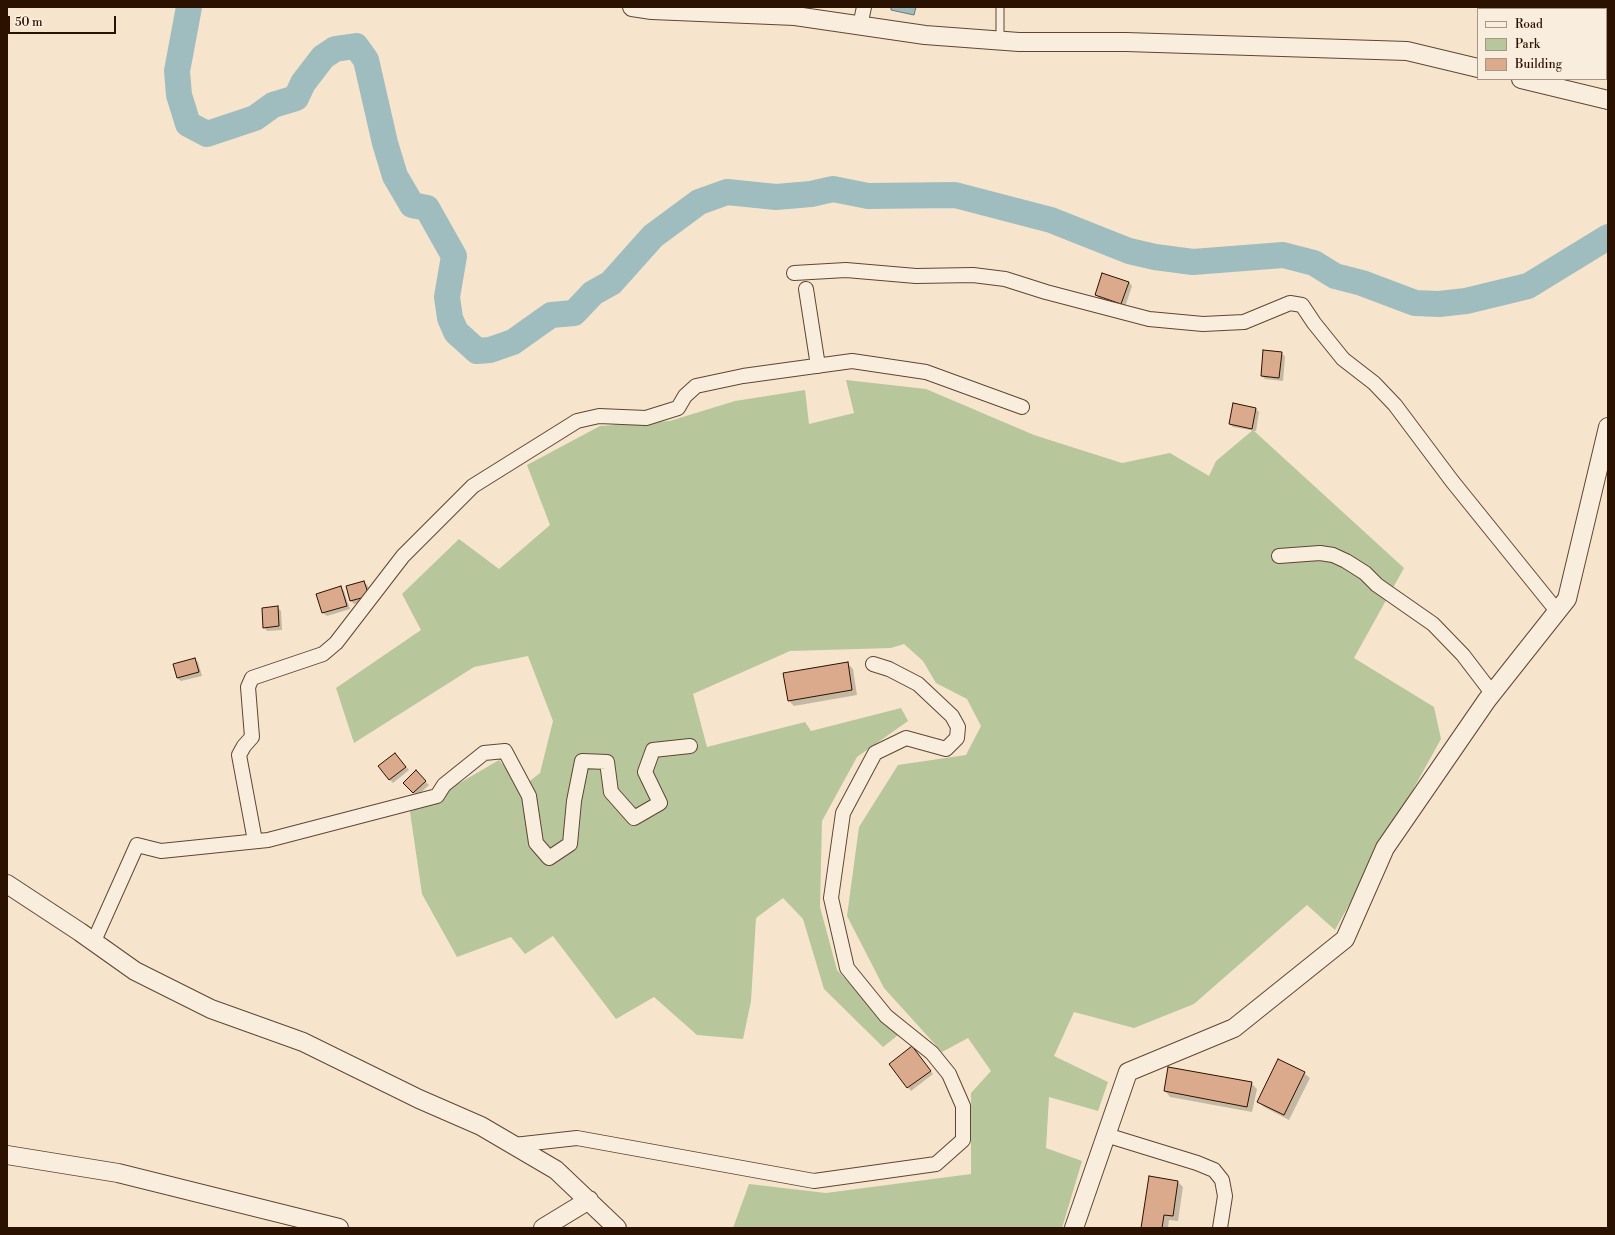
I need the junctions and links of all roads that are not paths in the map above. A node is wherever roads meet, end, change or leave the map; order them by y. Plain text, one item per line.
1 (632, 7) edge
2 (864, 7) edge
3 (1000, 7) edge
4 (860, 26) junction
5 (1000, 41) junction
6 (1477, 68) edge
7 (1526, 80) edge
8 (1608, 100) edge
9 (794, 273) dead end
10 (806, 289) dead end
11 (818, 366) junction
12 (1022, 407) dead end
13 (1608, 427) edge
14 (1279, 556) dead end
15 (1557, 611) junction
16 (873, 664) dead end
17 (1492, 693) junction
18 (690, 746) dead end
19 (255, 841) junction
20 (7, 884) edge
21 (94, 941) junction
22 (1106, 1135) junction
23 (514, 1145) junction
24 (7, 1155) edge
25 (589, 1200) junction
26 (339, 1228) edge
27 (543, 1228) edge
28 (618, 1228) edge
29 (1074, 1228) edge
30 (1220, 1228) edge

1 - 4 street
2 - 4 street
3 - 5 lane
4 - 5 street
5 - 6 street
7 - 8 street
9 - 15 street
10 - 11 street
11 - 12 street
11 - 19 street
13 - 15 street
14 - 17 street
15 - 17 street
16 - 23 street
17 - 22 street
18 - 19 street
19 - 21 street
20 - 21 street
21 - 23 street
22 - 29 street
22 - 30 street
23 - 25 street
24 - 26 street
25 - 27 street
25 - 28 street

